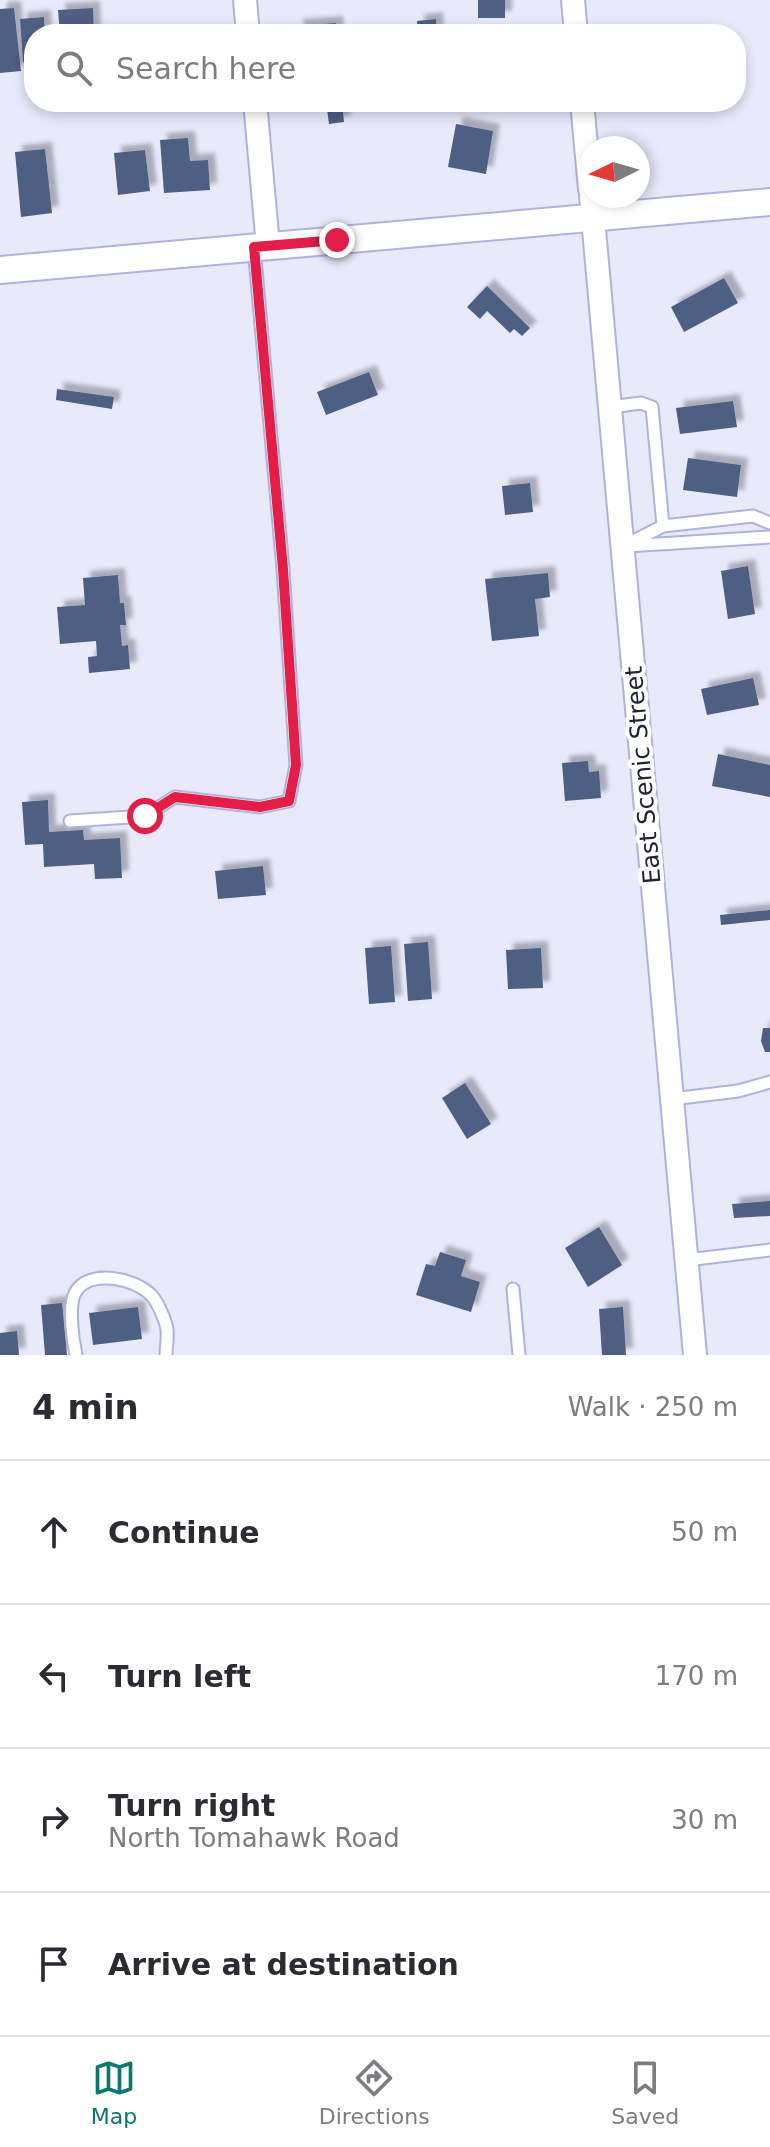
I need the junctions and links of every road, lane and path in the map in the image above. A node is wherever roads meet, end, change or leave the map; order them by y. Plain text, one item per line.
1 (245, 0) edge
2 (573, 0) edge
3 (247, 24) edge
4 (575, 24) edge
5 (255, 112) edge
6 (583, 112) edge
7 (585, 136) edge
8 (770, 202) edge
9 (650, 205) edge
10 (584, 208) edge
11 (592, 208) edge
12 (261, 246) junction
13 (0, 270) edge
14 (610, 407) junction
15 (770, 523) edge
16 (663, 526) junction
17 (770, 537) edge
18 (622, 547) junction
19 (70, 821) dead end
20 (770, 1082) edge
21 (672, 1099) junction
22 (770, 1250) edge
23 (687, 1260) junction
24 (513, 1289) dead end
25 (76, 1355) edge
26 (166, 1355) edge
27 (519, 1355) edge
28 (695, 1355) edge

1 - 3 street
2 - 4 street
5 - 12 street
6 - 7 street
8 - 9 street
10 - 12 street
11 - 14 street, East Scenic Street
12 - 13 street
12 - 19 lane
14 - 16 lane
14 - 18 street, East Scenic Street
15 - 16 lane
16 - 18 lane
17 - 18 lane
18 - 21 street, East Scenic Street
20 - 21 lane
21 - 23 street, East Scenic Street
22 - 23 lane
23 - 28 street, East Scenic Street
24 - 27 lane
25 - 26 lane

